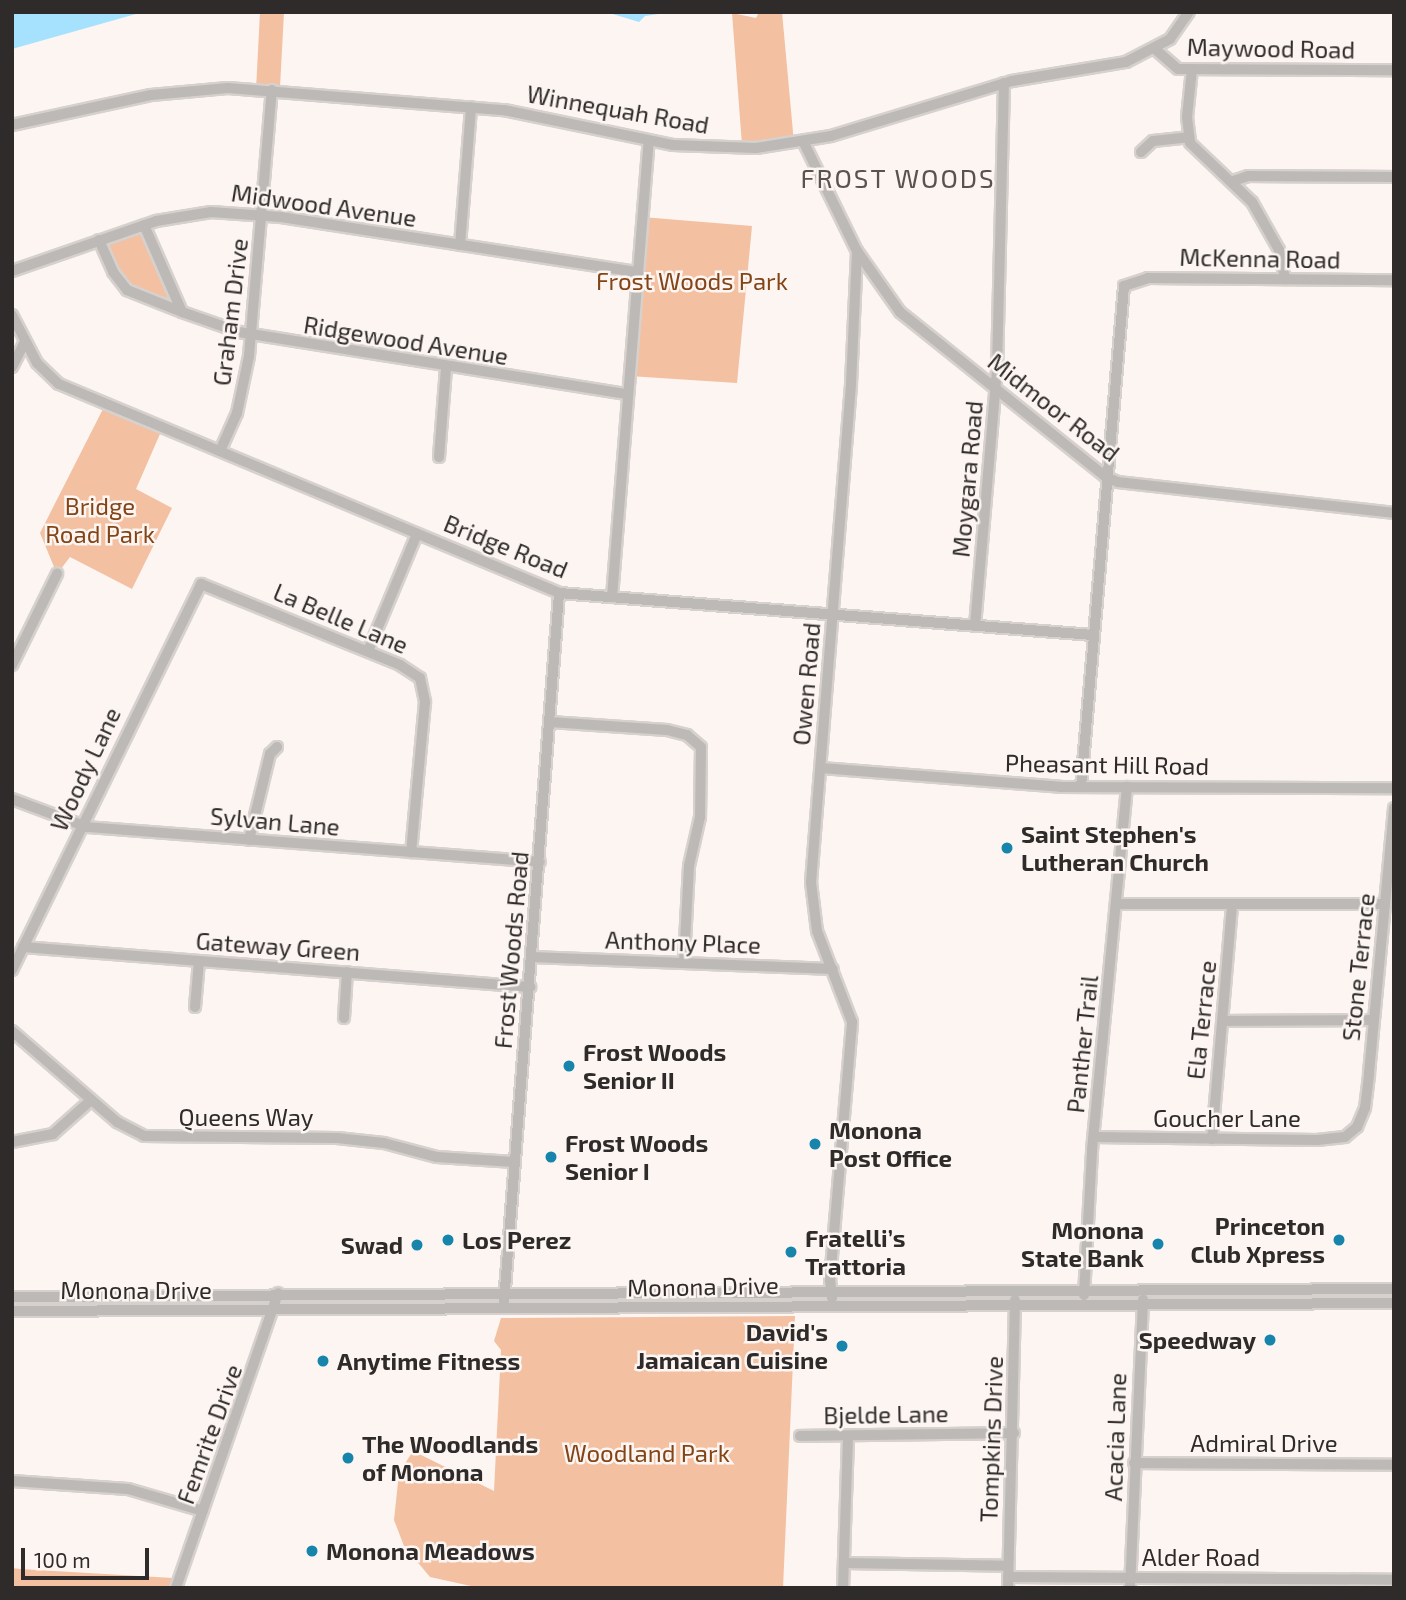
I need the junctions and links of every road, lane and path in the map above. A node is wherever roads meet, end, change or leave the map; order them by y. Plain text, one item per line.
1 (1189, 12) edge
2 (1155, 50) junction
3 (1192, 69) junction
4 (1394, 70) edge
5 (1004, 83) junction
6 (272, 90) junction
7 (471, 107) junction
8 (12, 125) edge
9 (1189, 137) junction
10 (649, 141) junction
11 (803, 141) junction
12 (1141, 152) dead end
13 (1394, 177) edge
14 (1233, 181) junction
15 (262, 215) junction
16 (144, 225) junction
17 (99, 240) junction
18 (460, 245) junction
19 (857, 251) junction
20 (12, 271) edge
21 (638, 272) junction
22 (1285, 279) junction
23 (857, 280) junction
24 (1394, 280) edge
25 (882, 292) junction
26 (182, 312) junction
27 (12, 315) edge
28 (252, 337) junction
29 (25, 341) junction
30 (12, 367) edge
31 (446, 369) junction
32 (995, 387) junction
33 (628, 394) junction
34 (220, 451) junction
35 (439, 457) dead end
36 (1106, 477) junction
37 (1394, 513) edge
38 (417, 534) junction
39 (57, 574) dead end
40 (198, 587) joint
41 (559, 593) junction
42 (612, 597) junction
43 (833, 614) junction
44 (975, 626) junction
45 (1093, 635) junction
46 (368, 651) junction
47 (12, 665) edge
48 (550, 722) junction
49 (277, 747) dead end
50 (821, 768) junction
51 (1081, 787) junction
52 (1127, 787) junction
53 (1394, 788) edge
54 (12, 799) edge
55 (1394, 808) edge
56 (82, 826) junction
57 (248, 840) junction
58 (411, 852) junction
59 (540, 862) junction
60 (1116, 904) junction
61 (1385, 904) junction
62 (1232, 905) junction
63 (23, 947) junction
64 (532, 957) junction
65 (199, 961) junction
66 (684, 962) junction
67 (833, 969) junction
68 (12, 970) edge
69 (347, 972) junction
70 (530, 987) junction
71 (194, 1007) dead end
72 (344, 1018) dead end
73 (1374, 1020) junction
74 (1223, 1021) junction
75 (12, 1031) edge
76 (91, 1100) junction
77 (1357, 1127) joint
78 (1094, 1137) junction
79 (1212, 1139) junction
80 (12, 1142) edge
81 (514, 1162) junction
82 (1143, 1289) junction
83 (1394, 1289) edge
84 (1084, 1290) junction
85 (832, 1291) junction
86 (1016, 1291) junction
87 (278, 1293) junction
88 (505, 1295) junction
89 (12, 1297) edge
90 (1394, 1303) edge
91 (1084, 1305) junction
92 (832, 1306) junction
93 (1015, 1306) junction
94 (1142, 1306) junction
95 (275, 1310) junction
96 (503, 1310) junction
97 (12, 1311) edge
98 (1014, 1433) junction
99 (800, 1436) dead end
100 (848, 1436) junction
101 (1135, 1463) junction
102 (1394, 1465) edge
103 (12, 1481) edge
104 (203, 1511) junction
105 (844, 1563) junction
106 (1008, 1577) edge
107 (1394, 1580) edge
108 (1130, 1583) edge
109 (1331, 1584) edge
110 (176, 1588) edge
111 (843, 1588) edge

1 - 2 street, Winnequah Road
2 - 3 street, Maywood Road
2 - 5 street, Winnequah Road
3 - 4 street, Maywood Road
3 - 9 street
5 - 11 street, Winnequah Road
5 - 32 street, Moygara Road
6 - 7 street, Winnequah Road
6 - 8 street, Winnequah Road
6 - 15 street, Graham Drive
7 - 10 street, Winnequah Road
7 - 18 street
9 - 12 street
9 - 14 street
10 - 11 street, Winnequah Road
10 - 21 street
11 - 19 street, Owen Road
13 - 14 street
14 - 22 street
15 - 16 street, Midwood Avenue
15 - 18 street, Midwood Avenue
15 - 28 street, Graham Drive
16 - 17 street, Midwood Avenue
16 - 26 street
17 - 20 street, Midwood Avenue
17 - 26 street, Ridgewood Avenue
18 - 21 street, Midwood Avenue
19 - 23 street, Owen Road
19 - 25 street, Midmoor Road
21 - 33 street
22 - 24 street, McKenna Road
22 - 36 street, McKenna Road
23 - 25 street, Midmoor Road
23 - 43 street, Owen Road
25 - 32 street, Midmoor Road
26 - 28 street, Ridgewood Avenue
27 - 29 street, Bridge Road
28 - 31 street, Ridgewood Avenue
28 - 34 street, Graham Drive
29 - 30 street
29 - 34 street, Bridge Road
31 - 33 street, Ridgewood Avenue
31 - 35 street
32 - 36 street, Midmoor Road
32 - 44 street, Moygara Road
33 - 42 street
34 - 38 street, Bridge Road
36 - 37 street, Midmoor Road
36 - 45 street
38 - 41 street, Bridge Road
38 - 46 street
39 - 47 street
40 - 46 street, La Belle Lane
40 - 56 street, Woody Lane
41 - 42 street, Bridge Road
41 - 48 street, Frost Woods Road
42 - 43 street, Bridge Road
43 - 44 street, Bridge Road
43 - 50 street, Owen Road
44 - 45 street, Bridge Road
45 - 51 street
46 - 58 street, La Belle Lane
48 - 59 street, Frost Woods Road
48 - 66 street
49 - 57 street
50 - 51 street, Pheasant Hill Road
50 - 67 street, Owen Road
51 - 52 street, Pheasant Hill Road
52 - 53 street, Pheasant Hill Road
52 - 60 street, Panther Trail
54 - 56 street, Sylvan Lane
55 - 61 street, Stone Terrace
56 - 57 street, Sylvan Lane
56 - 63 street, Woody Lane
57 - 58 street, Sylvan Lane
58 - 59 street, Sylvan Lane
59 - 64 street, Frost Woods Road
60 - 62 street
60 - 78 street, Panther Trail
61 - 62 street
61 - 73 street, Stone Terrace
62 - 74 street, Ela Terrace
63 - 65 street, Gateway Green
63 - 68 street, Woody Lane
64 - 66 street, Anthony Place
64 - 70 street, Frost Woods Road
65 - 69 street, Gateway Green
65 - 71 street
66 - 67 street, Anthony Place
67 - 85 street, Owen Road
69 - 70 street, Gateway Green
69 - 72 street
70 - 81 street, Frost Woods Road
73 - 74 street
73 - 77 street, Stone Terrace
74 - 79 street, Ela Terrace
75 - 76 street, Queens Way
76 - 80 street
76 - 81 street, Queens Way
77 - 79 street, Goucher Lane
78 - 79 street, Goucher Lane
78 - 84 street, Panther Trail
81 - 88 street, Frost Woods Road
82 - 83 street, Monona Drive
82 - 84 street, Monona Drive
82 - 94 street, Acacia Lane
84 - 86 street, Monona Drive
84 - 91 street, Panther Trail
85 - 86 street, Monona Drive
85 - 88 street, Monona Drive
85 - 92 street, Owen Road
86 - 93 street, Tompkins Drive
87 - 88 street, Monona Drive
87 - 89 street, Monona Drive
87 - 95 street, Femrite Drive
88 - 96 street, Frost Woods Road
90 - 94 street, Monona Drive
91 - 93 street, Monona Drive
91 - 94 street, Monona Drive
92 - 93 street, Monona Drive
92 - 96 street, Monona Drive
93 - 98 street, Tompkins Drive
94 - 101 street, Acacia Lane
95 - 96 street, Monona Drive
95 - 97 street, Monona Drive
95 - 104 street, Femrite Drive
98 - 100 street, Bjelde Lane
98 - 106 street, Tompkins Drive
99 - 100 street, Bjelde Lane
100 - 105 street
101 - 102 street, Admiral Drive
101 - 108 street, Acacia Lane
103 - 104 street
104 - 110 street, Femrite Drive
105 - 106 street, Alder Road
105 - 111 street
106 - 108 street, Alder Road
107 - 109 street, Alder Road
108 - 109 street, Alder Road

